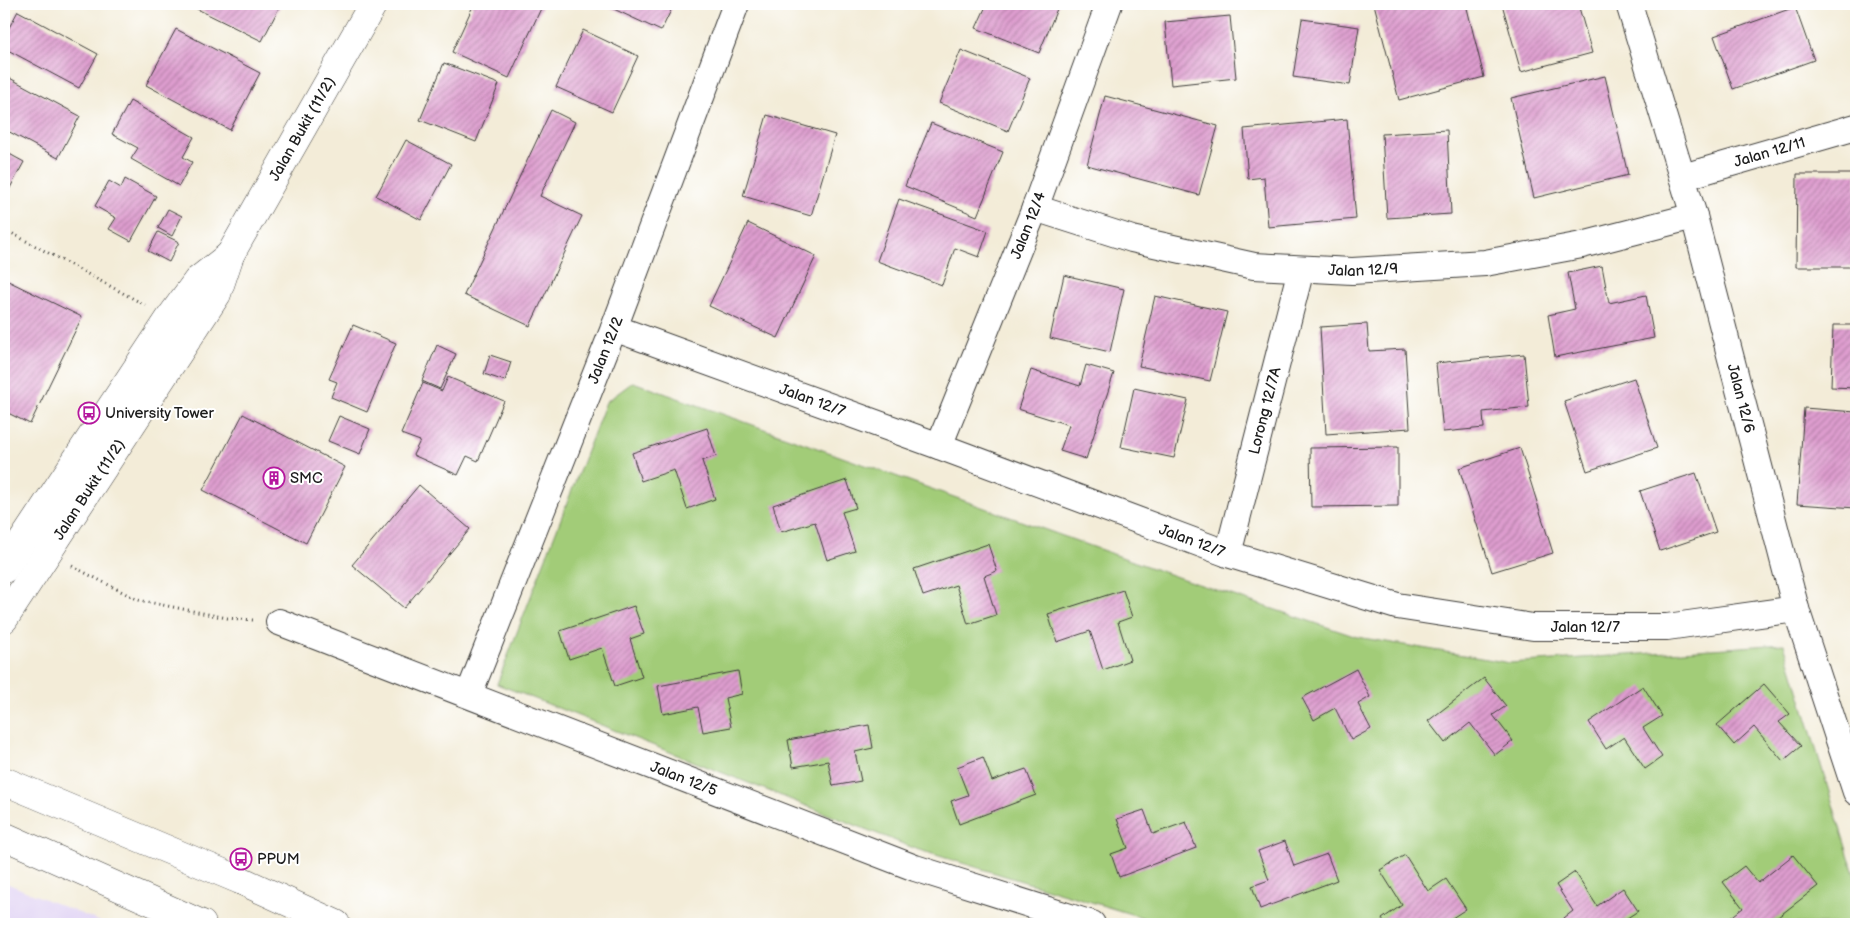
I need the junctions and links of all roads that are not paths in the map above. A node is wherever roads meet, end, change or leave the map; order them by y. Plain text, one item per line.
1 (373, 4) edge
2 (736, 4) edge
3 (1110, 4) edge
4 (1629, 4) edge
5 (1856, 127) edge
6 (1683, 177) junction
7 (1035, 208) junction
8 (1694, 216) junction
9 (230, 255) junction
10 (1301, 269) junction
11 (614, 328) junction
12 (939, 446) junction
13 (1228, 554) junction
14 (4, 568) edge
15 (1796, 608) junction
16 (4, 619) edge
17 (279, 622) road end
18 (469, 694) junction
19 (4, 770) edge
20 (4, 782) edge
21 (1856, 792) edge
22 (35, 796) junction
23 (4, 836) edge
24 (202, 924) edge
25 (336, 924) edge
26 (1092, 924) edge

1 - 9 street, Jalan Bukit (11/2)
2 - 11 street, Jalan 12/2
3 - 7 street, Jalan 12/4
4 - 6 street, Jalan 12/6
5 - 6 street, Jalan 12/11
6 - 8 street, Jalan 12/6
7 - 10 street, Jalan 12/9
7 - 12 street, Jalan 12/4
8 - 10 street, Jalan 12/9
8 - 15 street, Jalan 12/6
9 - 14 street, Jalan Bukit (11/2)
9 - 16 street, Jalan Bukit (11/2)
10 - 13 street, Lorong 12/7A
11 - 12 street, Jalan 12/7
11 - 18 street, Jalan 12/2
12 - 13 street, Jalan 12/7
13 - 15 street, Jalan 12/7
15 - 21 street, Jalan 12/6
17 - 18 street, Jalan 12/5
18 - 26 street, Jalan 12/5
19 - 22 street
20 - 22 street
22 - 25 street
23 - 24 street

